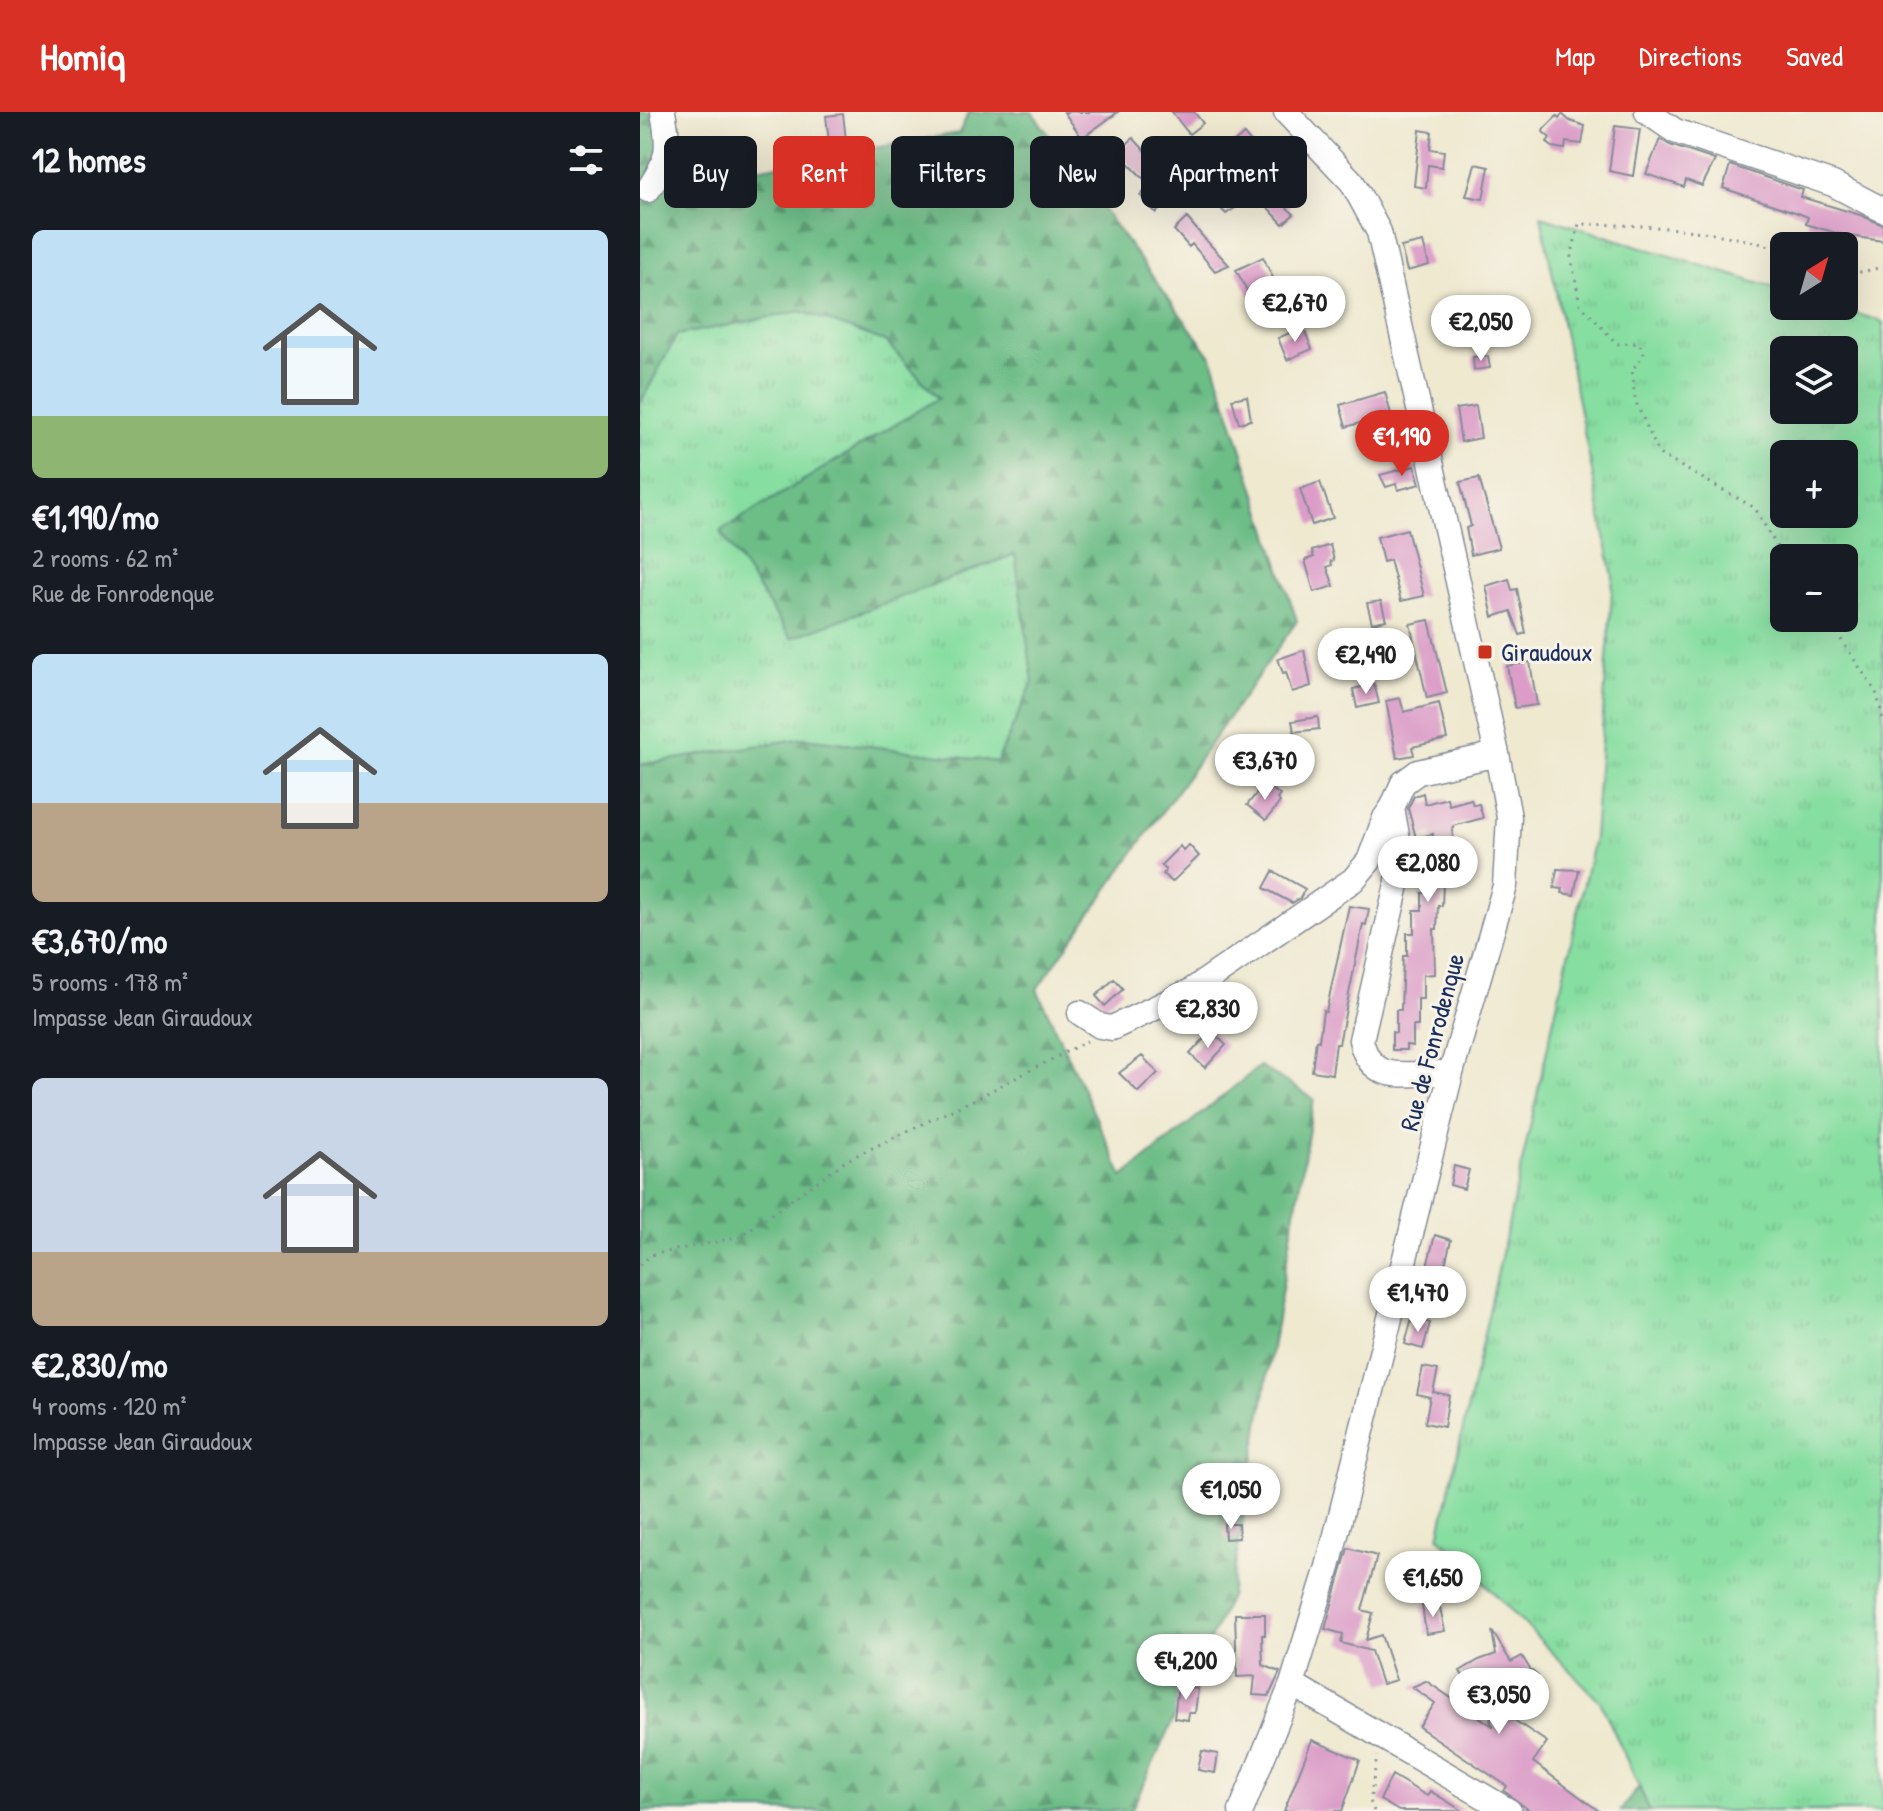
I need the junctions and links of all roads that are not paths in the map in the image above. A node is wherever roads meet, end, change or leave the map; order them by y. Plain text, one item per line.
1 (663, 112) edge
2 (1286, 112) edge
3 (1647, 112) edge
4 (648, 190) dead end
5 (1883, 210) edge
6 (1497, 754) junction
7 (1392, 808) junction
8 (1080, 1013) dead end
9 (1451, 1073) junction
10 (1292, 1684) junction
11 (1241, 1811) edge
12 (1509, 1811) edge

1 - 4 street
2 - 6 street, Rue de Fonrodenque
3 - 5 street
6 - 7 street
6 - 9 street, Rue de Fonrodenque
7 - 8 street
7 - 9 street
9 - 10 street, Rue de Fonrodenque
10 - 11 street, Rue de Fonrodenque
10 - 12 street

